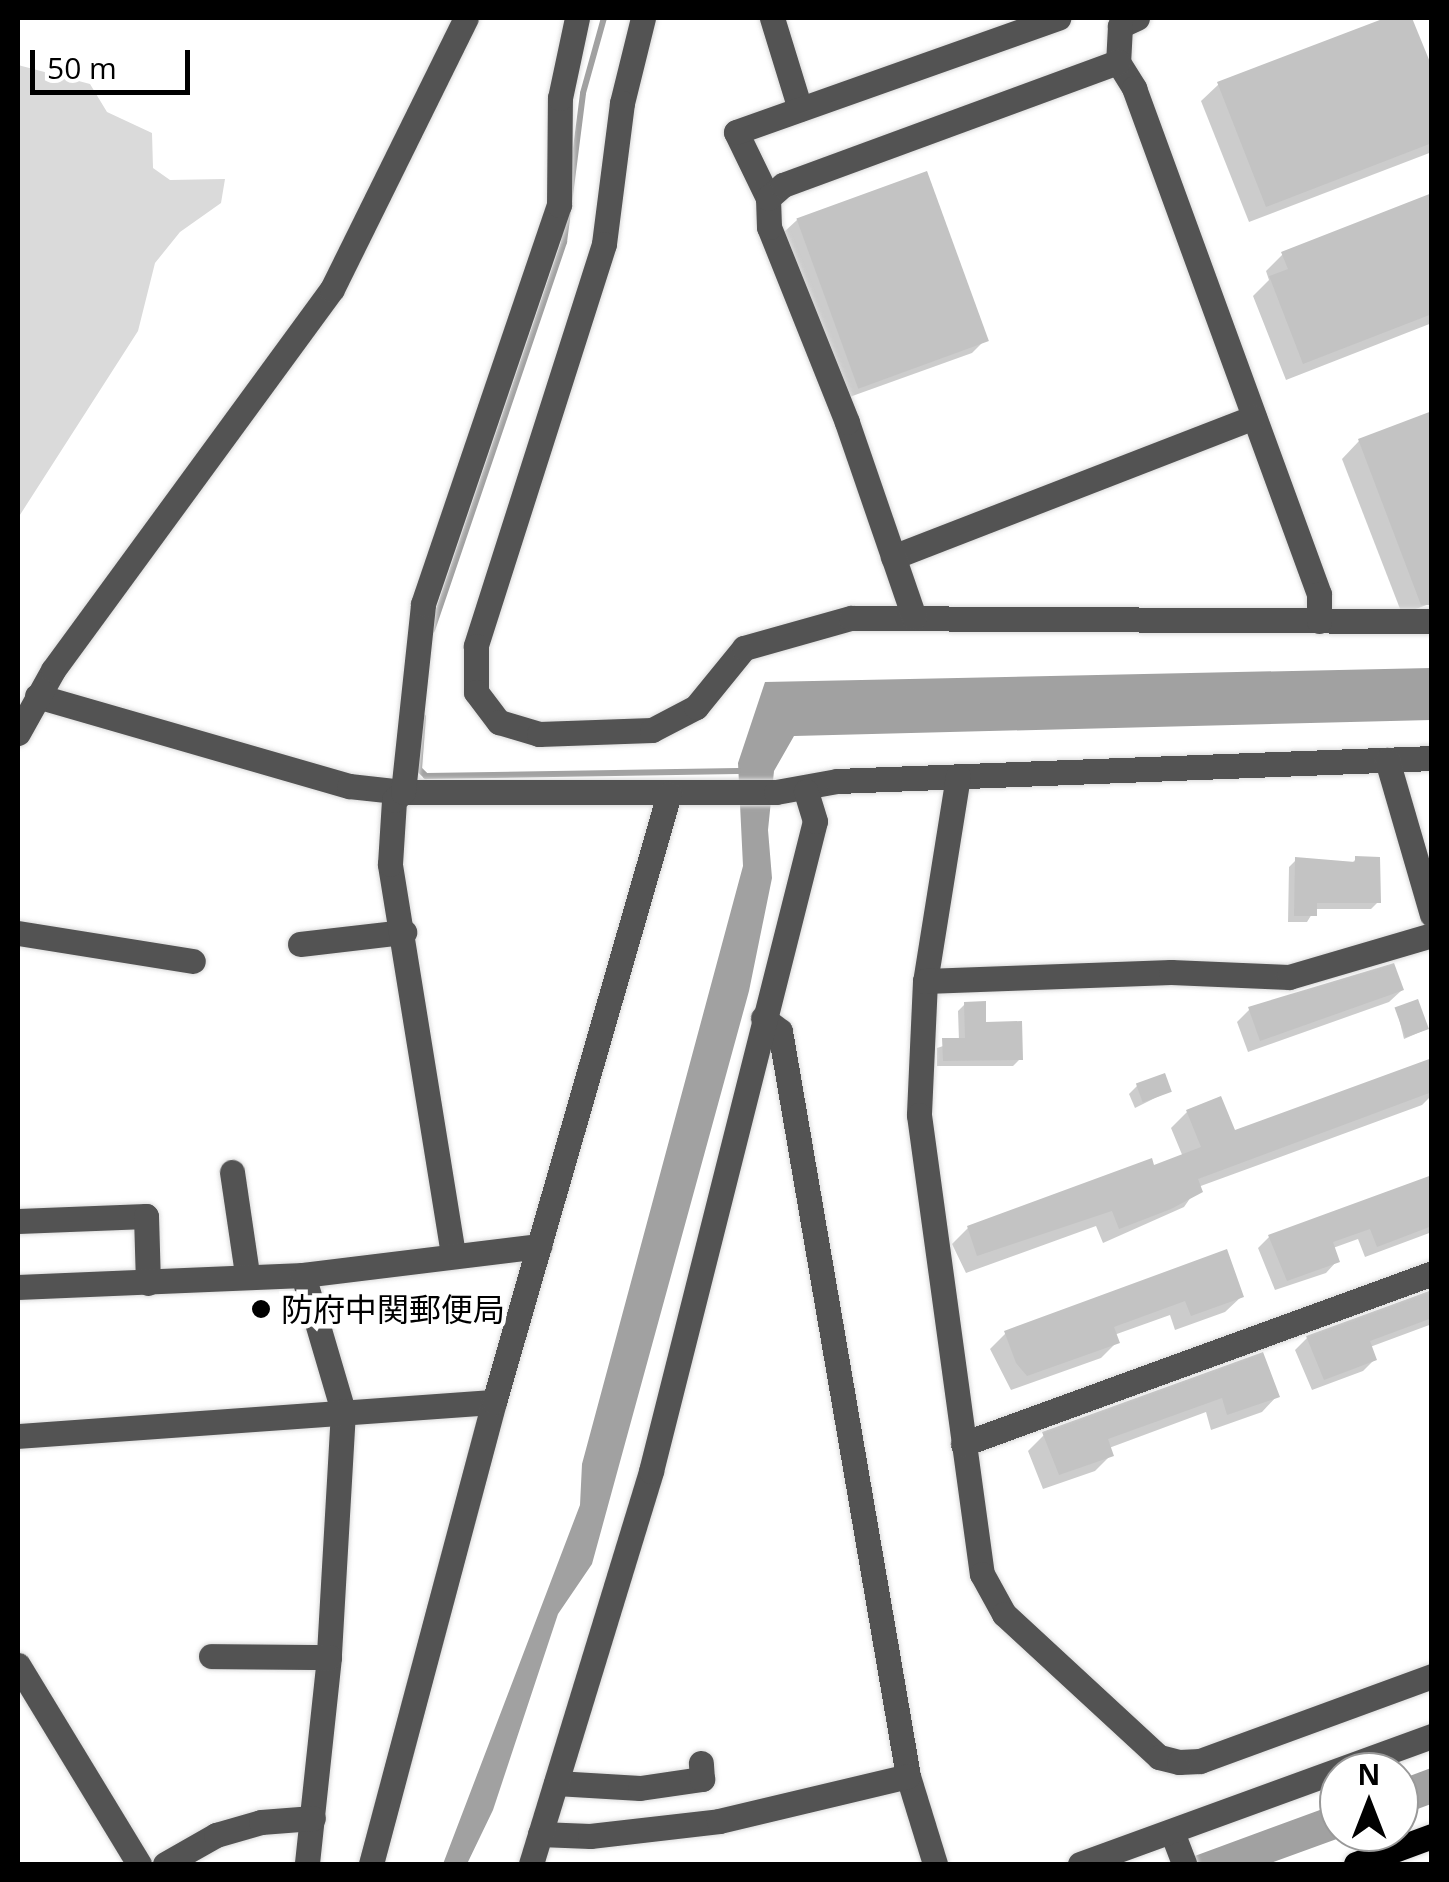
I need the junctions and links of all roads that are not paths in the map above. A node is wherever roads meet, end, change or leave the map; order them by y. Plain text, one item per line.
1 (466, 18) edge
2 (577, 18) edge
3 (643, 18) edge
4 (772, 18) edge
5 (1058, 18) edge
6 (1122, 20) edge
7 (1118, 62) junction
8 (800, 109) junction
9 (768, 198) junction
10 (1254, 417) junction
11 (893, 557) junction
12 (914, 617) junction
13 (1319, 622) junction
14 (1432, 622) edge
15 (37, 696) junction
16 (18, 732) edge
17 (1432, 758) edge
18 (1387, 760) junction
19 (958, 776) junction
20 (806, 791) junction
21 (403, 792) junction
22 (670, 794) junction
23 (1432, 915) edge
24 (404, 932) junction
25 (18, 934) edge
26 (1432, 935) edge
27 (300, 944) dead end
28 (193, 961) dead end
29 (924, 981) junction
30 (763, 1018) junction
31 (232, 1172) dead end
32 (18, 1220) edge
33 (539, 1246) junction
34 (453, 1254) junction
35 (1432, 1273) edge
36 (248, 1274) junction
37 (303, 1275) junction
38 (148, 1283) junction
39 (18, 1287) edge
40 (494, 1402) junction
41 (343, 1410) junction
42 (18, 1436) edge
43 (964, 1444) junction
44 (210, 1656) dead end
45 (329, 1656) junction
46 (18, 1665) edge
47 (1432, 1676) edge
48 (1432, 1736) edge
49 (701, 1763) dead end
50 (908, 1776) junction
51 (556, 1783) junction
52 (313, 1818) junction
53 (540, 1834) junction
54 (1432, 1836) edge
55 (1177, 1846) edge
56 (139, 1864) edge
57 (164, 1864) edge
58 (307, 1864) edge
59 (371, 1864) edge
60 (532, 1864) edge
61 (935, 1864) edge
62 (1080, 1864) edge
63 (1356, 1864) edge

1 - 15 street
2 - 21 street
3 - 12 street
4 - 8 street
5 - 8 street
6 - 7 street
7 - 9 street
7 - 10 street
8 - 9 street
9 - 11 street
10 - 11 street
10 - 13 street
11 - 12 street
12 - 13 street
13 - 14 street
15 - 16 street
15 - 21 street
17 - 18 street
18 - 19 street
18 - 23 street
19 - 20 street
19 - 29 street
20 - 22 street
20 - 30 street
21 - 22 street
21 - 24 street
22 - 33 street
24 - 27 street
24 - 34 street
25 - 28 street
26 - 29 street
29 - 43 street
30 - 50 street
30 - 51 street
31 - 36 street
32 - 38 street
33 - 34 street
33 - 40 street
34 - 37 street
35 - 43 street
36 - 37 street
36 - 38 street
37 - 41 street
38 - 39 street
40 - 41 street
40 - 59 street
41 - 42 street
41 - 45 street
43 - 47 street
44 - 45 street
45 - 52 street
46 - 56 street
48 - 55 street
49 - 51 street
50 - 53 street
50 - 61 street
51 - 53 street
52 - 57 street
52 - 58 street
53 - 60 street
54 - 63 main road
55 - 62 street

